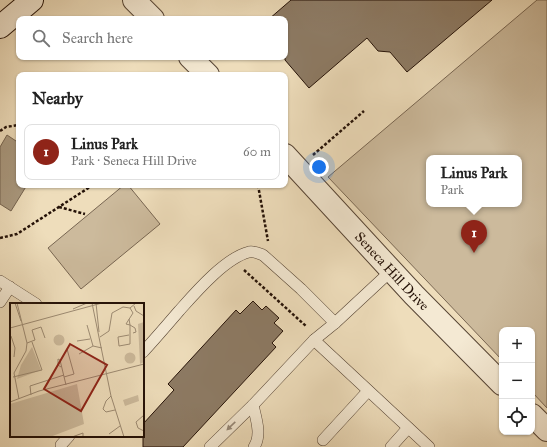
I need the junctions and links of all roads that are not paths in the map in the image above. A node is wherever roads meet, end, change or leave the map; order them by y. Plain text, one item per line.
1 (32, 0) edge
2 (134, 0) edge
3 (150, 16) edge
4 (0, 27) edge
5 (193, 60) edge
6 (205, 72) edge
7 (291, 161) edge
8 (392, 270) junction
9 (0, 281) edge
10 (10, 287) junction
11 (0, 302) edge
12 (34, 303) edge
13 (335, 323) junction
14 (314, 340) junction
15 (144, 351) edge
16 (499, 381) edge
17 (368, 391) junction
18 (253, 405) junction
19 (535, 418) edge
20 (408, 428) junction
21 (547, 430) edge
22 (68, 437) edge
23 (323, 440) dead end
24 (61, 445) dead end
25 (210, 447) edge
26 (254, 447) edge
27 (391, 447) edge
28 (429, 447) edge

1 - 4 street
2 - 3 street
5 - 6 street
7 - 8 street, Seneca Hill Drive
8 - 13 lane
8 - 16 street, Seneca Hill Drive
9 - 10 lane
10 - 11 lane
10 - 12 lane
13 - 14 lane
13 - 15 lane
14 - 17 lane
14 - 18 lane
17 - 20 lane
17 - 23 lane
18 -> 25 lane
18 - 26 lane
19 - 21 street
20 - 27 lane
20 - 28 lane
22 - 24 lane

